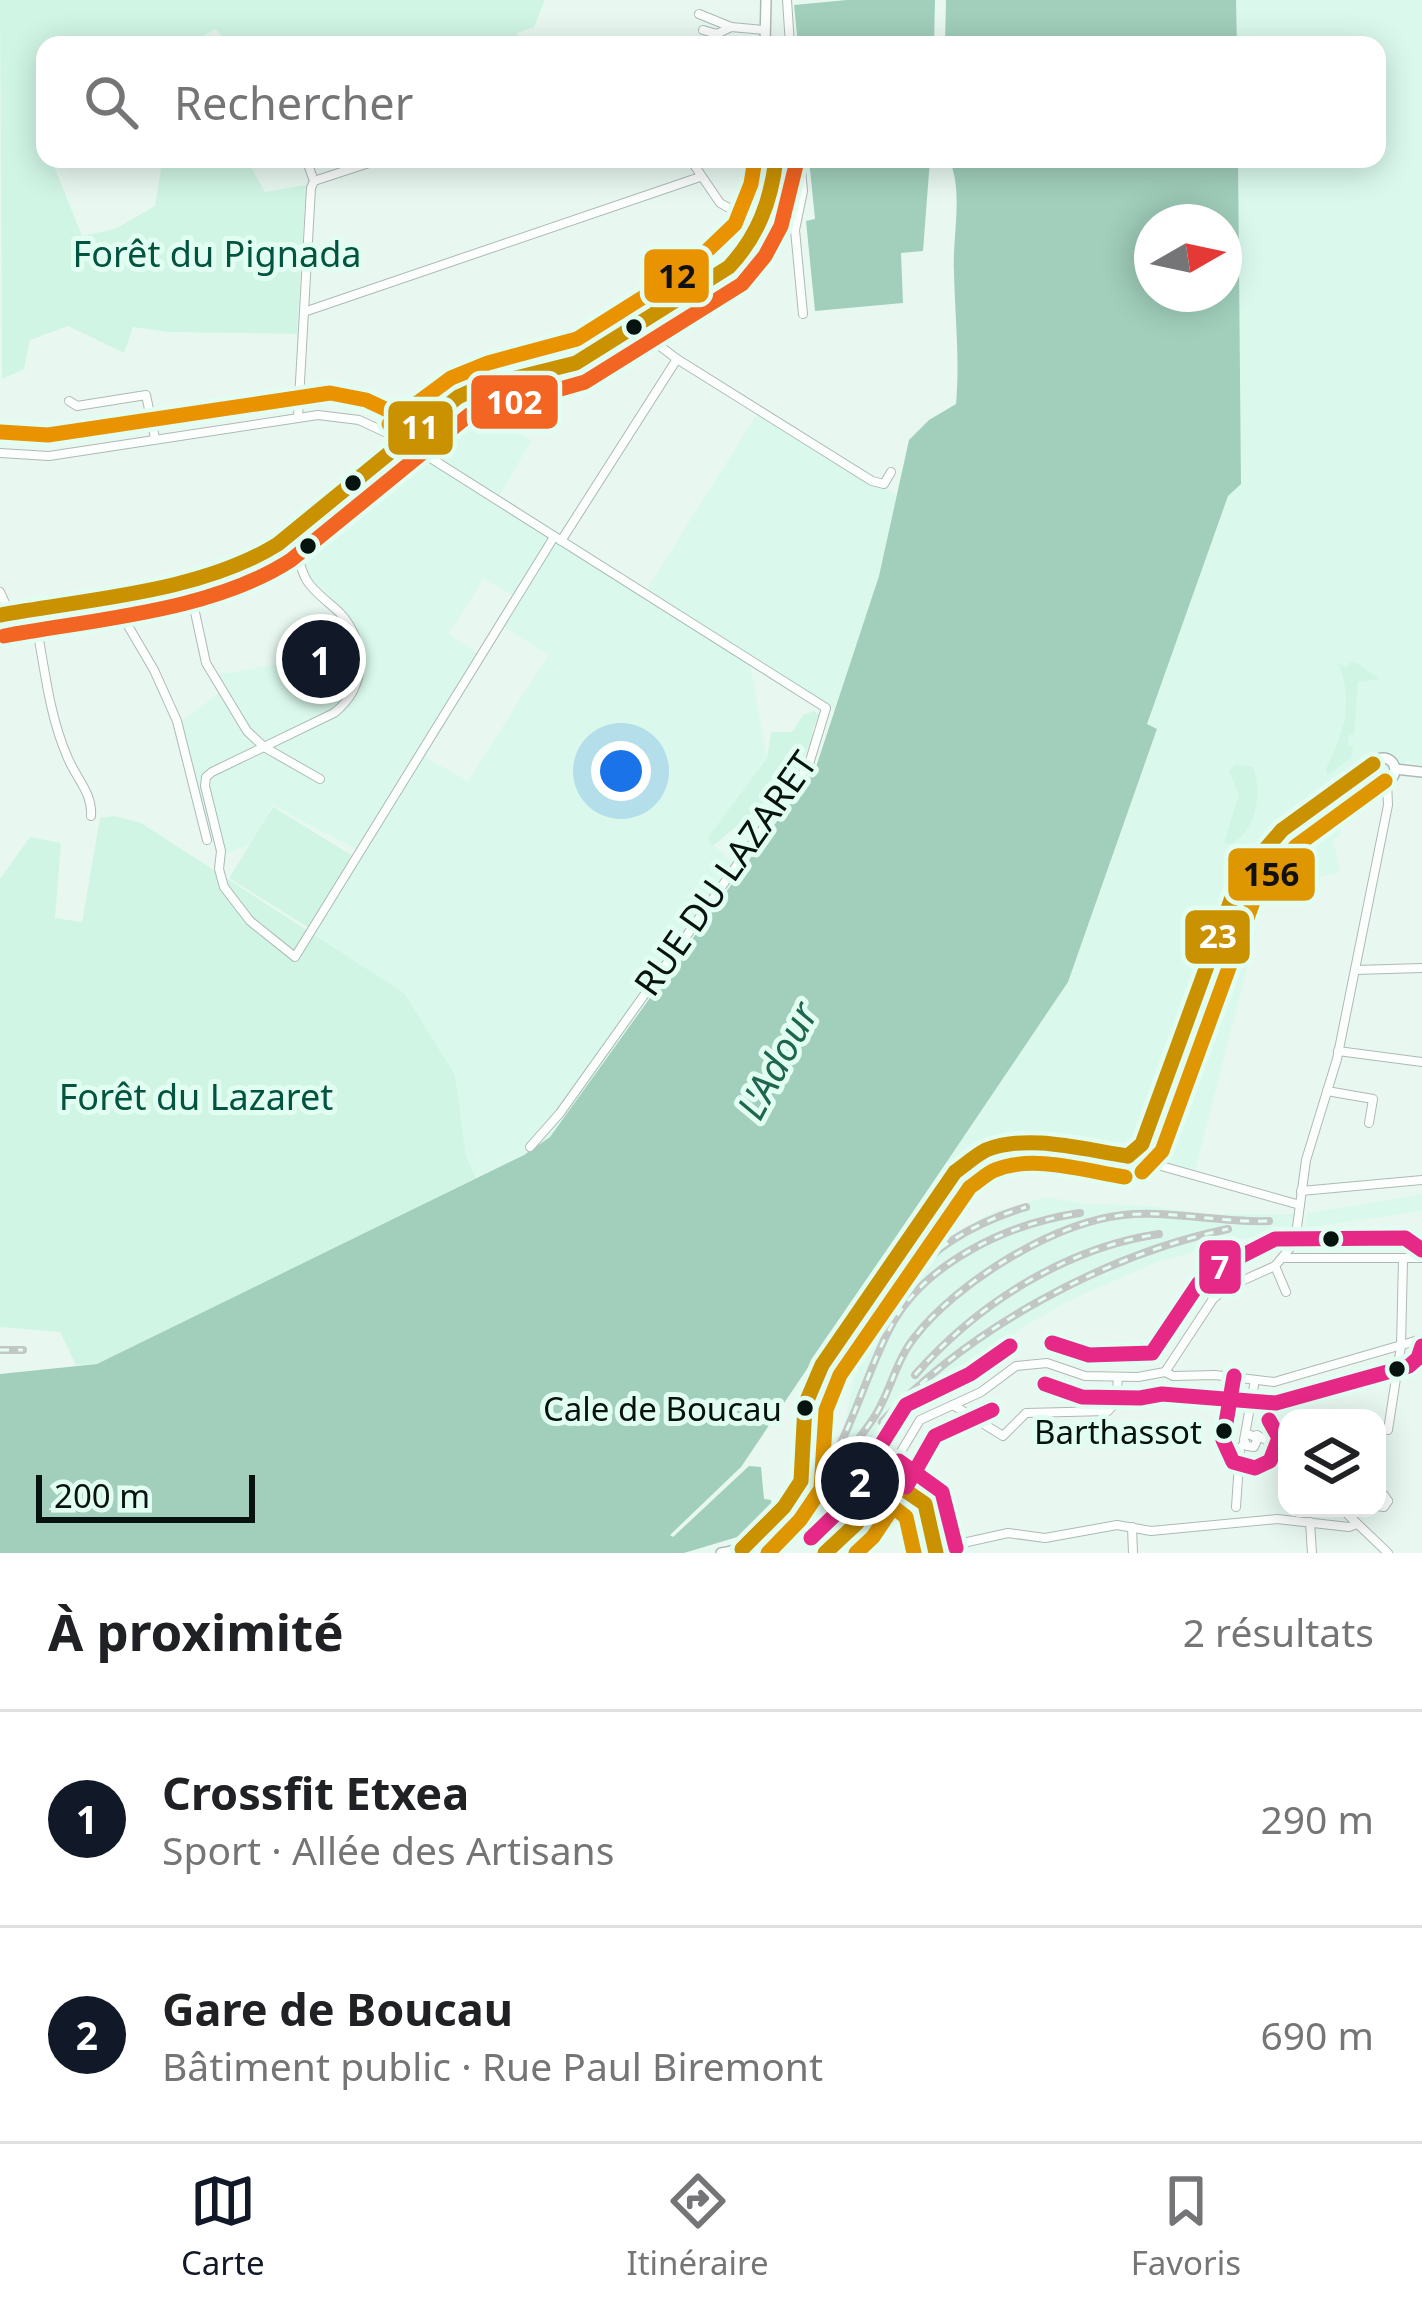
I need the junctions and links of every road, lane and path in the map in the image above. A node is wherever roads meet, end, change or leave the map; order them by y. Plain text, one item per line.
1 (766, 0) edge
2 (787, 0) edge
3 (699, 14) dead end
4 (731, 27) junction
5 (764, 30) junction
6 (703, 31) dead end
7 (765, 36) edge
8 (789, 36) edge
9 (309, 168) edge
10 (355, 168) edge
11 (695, 168) edge
12 (775, 168) edge
13 (801, 168) edge
14 (700, 177) junction
15 (314, 182) junction
16 (759, 225) junction
17 (304, 312) junction
18 (803, 314) dead end
19 (636, 328) junction
20 (677, 359) junction
21 (69, 401) dead end
22 (298, 417) junction
23 (155, 438) junction
24 (402, 440) junction
25 (0, 452) edge
26 (891, 472) dead end
27 (288, 536) junction
28 (558, 539) junction
29 (188, 580) junction
30 (0, 592) edge
31 (110, 595) junction
32 (33, 609) junction
33 (5, 614) edge
34 (264, 747) junction
35 (1395, 769) junction
36 (1368, 770) junction
37 (1422, 772) edge
38 (320, 779) dead end
39 (1387, 782) junction
40 (91, 816) dead end
41 (207, 840) dead end
42 (1422, 968) edge
43 (1355, 970) junction
44 (1338, 1051) junction
45 (1422, 1062) edge
46 (1327, 1091) junction
47 (1369, 1123) dead end
48 (530, 1147) dead end
49 (1128, 1156) junction
50 (1422, 1180) edge
51 (1301, 1191) junction
52 (1300, 1205) junction
53 (1285, 1258) junction
54 (1422, 1258) edge
55 (1403, 1259) junction
56 (1275, 1266) junction
57 (1286, 1292) dead end
58 (1422, 1339) edge
59 (1401, 1346) junction
60 (1165, 1372) junction
61 (1118, 1377) junction
62 (1255, 1380) junction
63 (952, 1404) junction
64 (1388, 1430) dead end
65 (1251, 1440) junction
66 (1278, 1447) edge
67 (887, 1478) junction
68 (1236, 1507) dead end
69 (928, 1509) junction
70 (863, 1515) junction
71 (1350, 1517) edge
72 (1357, 1517) edge
73 (1354, 1521) junction
74 (1310, 1522) junction
75 (852, 1527) junction
76 (1132, 1527) junction
77 (744, 1551) edge
78 (936, 1551) edge
79 (721, 1553) edge
80 (825, 1553) edge
81 (860, 1553) edge
82 (1132, 1553) edge
83 (1312, 1553) edge
84 (1388, 1553) edge

1 - 5 main road
2 - 8 street
3 - 4 street
4 - 5 street
4 - 6 street
5 - 7 main road
9 - 15 street
10 - 15 street
11 - 14 street
12 - 16 main road
13 - 18 street
14 - 16 street
14 - 17 street
15 - 17 street
16 - 19 main road
17 - 22 street
19 - 20 street
19 - 24 main road
20 - 26 street
20 - 28 street
21 - 23 street
22 - 23 street, RUE DU LAZARET
22 - 24 street, RUE DU LAZARET
23 - 25 street, RUE DU LAZARET
24 - 27 main road
24 - 28 street, RUE DU LAZARET
27 - 29 main road
27 - 34 street
28 - 34 street
28 - 48 street, RUE DU LAZARET
29 - 31 main road
29 - 34 street
30 - 33 street
31 - 32 main road
31 - 41 street
32 - 33 main road
32 - 40 street
34 - 38 street
35 - 36 main road
35 - 37 main road
35 - 39 main road
36 - 39 main road
36 - 49 main road
39 - 43 street
42 - 43 street
43 - 44 street
44 - 45 street
44 - 46 street
46 - 47 street
46 - 51 street
49 - 52 street
49 - 77 main road
50 - 51 street
51 - 52 street
52 - 53 street
53 - 55 street
53 - 56 street
54 - 55 street
55 - 59 street
56 - 57 street
56 - 60 street
58 - 59 street
59 - 62 street
59 - 64 street
60 - 61 street
60 - 62 street
61 - 63 street
61 - 63 street
62 - 65 street
63 - 67 street
65 - 66 street
65 - 68 street
67 - 69 street
67 - 70 street
69 - 70 street
69 - 78 street
70 - 75 street
71 - 73 street
72 - 73 street
73 - 74 street
73 - 84 street
74 - 76 street
74 - 83 street
75 - 80 street
75 - 81 street
76 - 78 street
76 - 82 street
77 - 79 main road

